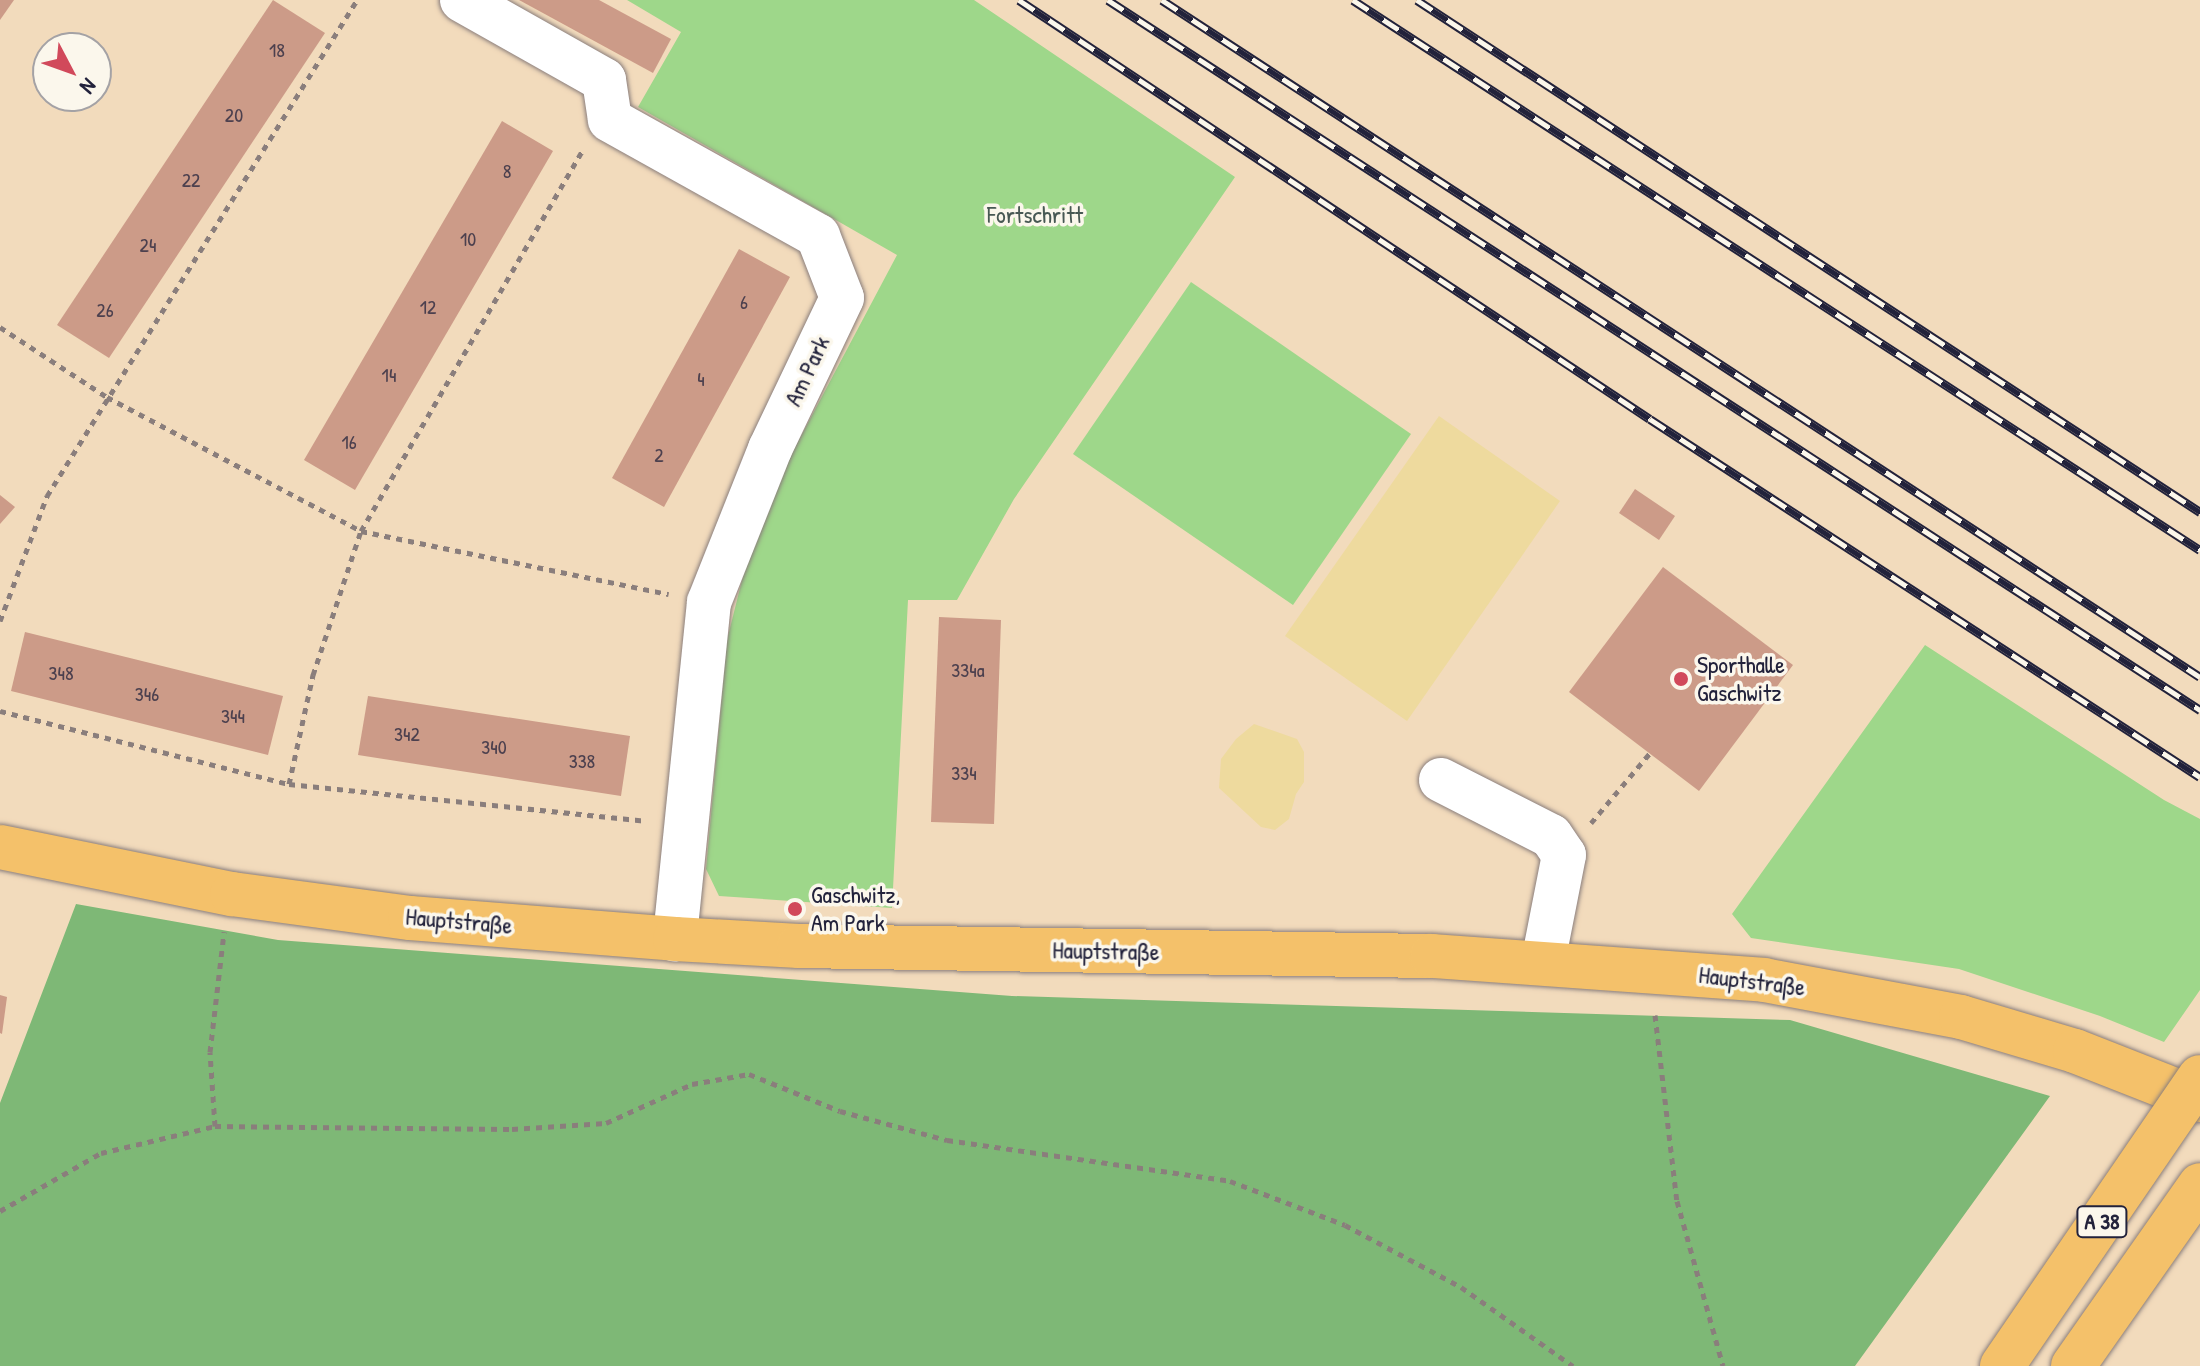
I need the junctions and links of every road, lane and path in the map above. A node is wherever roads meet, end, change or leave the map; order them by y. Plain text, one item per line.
1 (357, 0) edge
2 (462, 0) edge
3 (610, 120) junction
4 (0, 327) edge
5 (107, 397) junction
6 (361, 531) junction
7 (709, 602) junction
8 (0, 621) edge
9 (0, 711) edge
10 (1650, 753) dead end
11 (1441, 780) dead end
12 (289, 784) junction
13 (686, 825) junction
14 (0, 847) edge
15 (1564, 855) junction
16 (232, 894) junction
17 (675, 939) junction
18 (1543, 962) junction
19 (1650, 970) junction
20 (2200, 1077) edge
21 (2200, 1100) edge
22 (215, 1126) junction
23 (2200, 1185) edge
24 (0, 1211) edge
25 (1573, 1366) edge
26 (1723, 1366) edge
27 (2002, 1366) edge
28 (2073, 1366) edge

1 - 5 path
2 - 3 street
3 - 6 path
3 - 7 street, Am Park
4 - 5 path
5 - 6 path
5 - 8 path
6 - 7 path
6 - 12 path
7 - 13 street, Am Park
9 - 12 path
10 - 15 path
11 - 15 street
12 - 13 path
13 - 17 street, Am Park
14 - 16 main road, Hauptstraße
15 - 18 street
16 - 17 main road, Hauptstraße
16 - 22 path
17 - 18 main road, Hauptstraße
18 - 19 main road, Hauptstraße
19 - 21 main road, Hauptstraße
19 - 26 path
20 - 27 main road, A 38, bridge
22 - 24 path
22 - 25 path
23 - 28 main road, A 38

